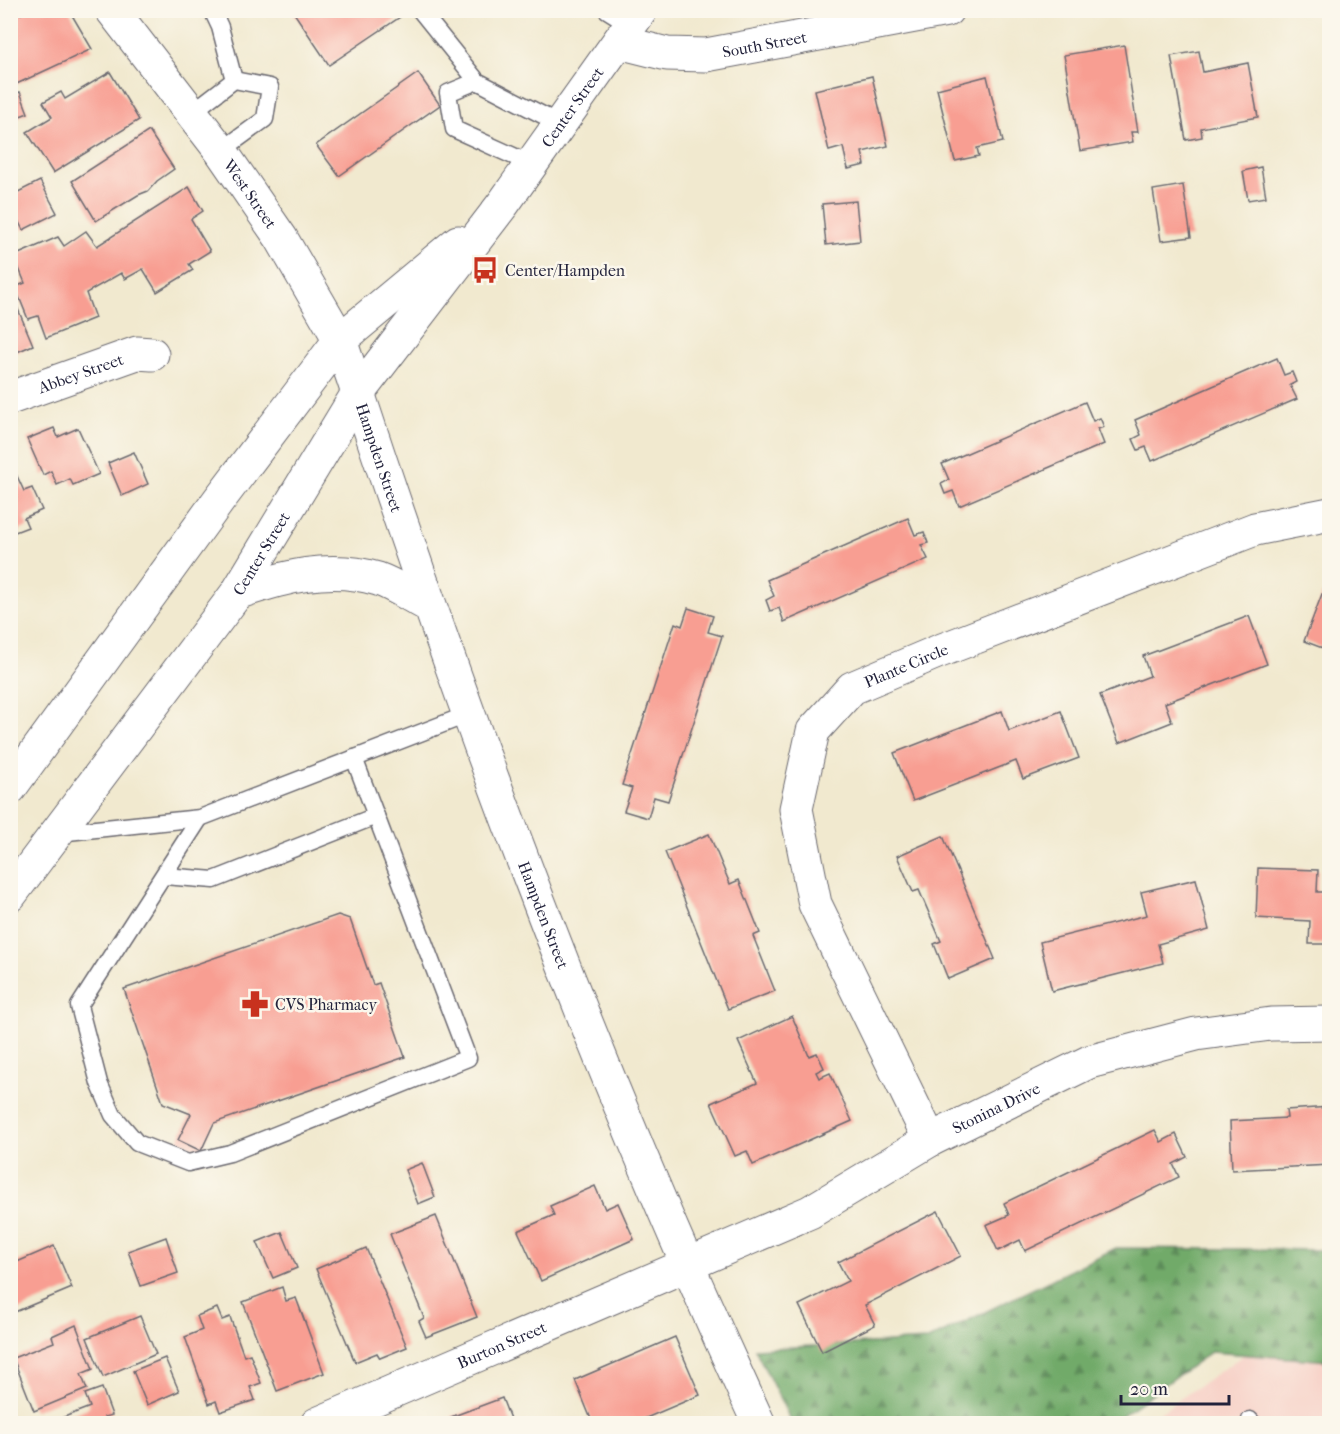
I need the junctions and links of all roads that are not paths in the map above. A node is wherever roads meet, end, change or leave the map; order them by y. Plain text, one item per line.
1 (112, 10) edge
2 (212, 10) edge
3 (420, 10) edge
4 (947, 10) edge
5 (624, 22) edge
6 (234, 80) junction
7 (477, 81) junction
8 (190, 113) junction
9 (560, 124) junction
10 (221, 151) junction
11 (531, 164) junction
12 (503, 204) junction
13 (340, 340) junction
14 (152, 354) dead end
15 (358, 393) junction
16 (10, 398) edge
17 (1329, 514) edge
18 (237, 592) junction
19 (428, 605) junction
20 (469, 714) junction
21 (354, 758) junction
22 (10, 788) edge
23 (376, 816) junction
24 (200, 818) junction
25 (57, 833) junction
26 (164, 876) junction
27 (10, 895) edge
28 (1329, 1023) edge
29 (930, 1140) junction
30 (686, 1266) junction
31 (317, 1424) edge
32 (759, 1424) edge

1 - 8 main road, West Street
2 - 6 lane
3 - 7 lane
4 - 5 main road, South Street
5 - 9 main road, Center Street
6 - 8 lane
6 - 10 lane
7 - 9 lane
7 - 11 lane
8 - 10 main road, West Street
9 - 11 main road, Center Street
10 - 13 main road, West Street
11 - 12 main road, Center Street
12 - 13 main road, Center Street
12 - 15 main road, Center Street
13 - 15 main road, West Street
13 - 22 main road, Center Street
14 - 16 main road, Abbey Street
15 - 18 main road, Center Street
15 - 19 main road, Hampden Street
17 - 29 main road, Plante Circle
18 - 19 main road
18 - 25 main road, Center Street
19 - 20 main road, Hampden Street
20 - 21 lane
20 - 30 main road, Hampden Street
21 - 23 lane
21 - 24 lane
23 - 26 lane
23 - 26 lane
24 - 25 lane
24 - 26 lane
25 - 27 main road, Center Street
28 - 29 main road, Stonina Drive
29 - 30 main road, Stonina Drive
30 - 31 main road, Burton Street
30 - 32 main road, Hampden Street

